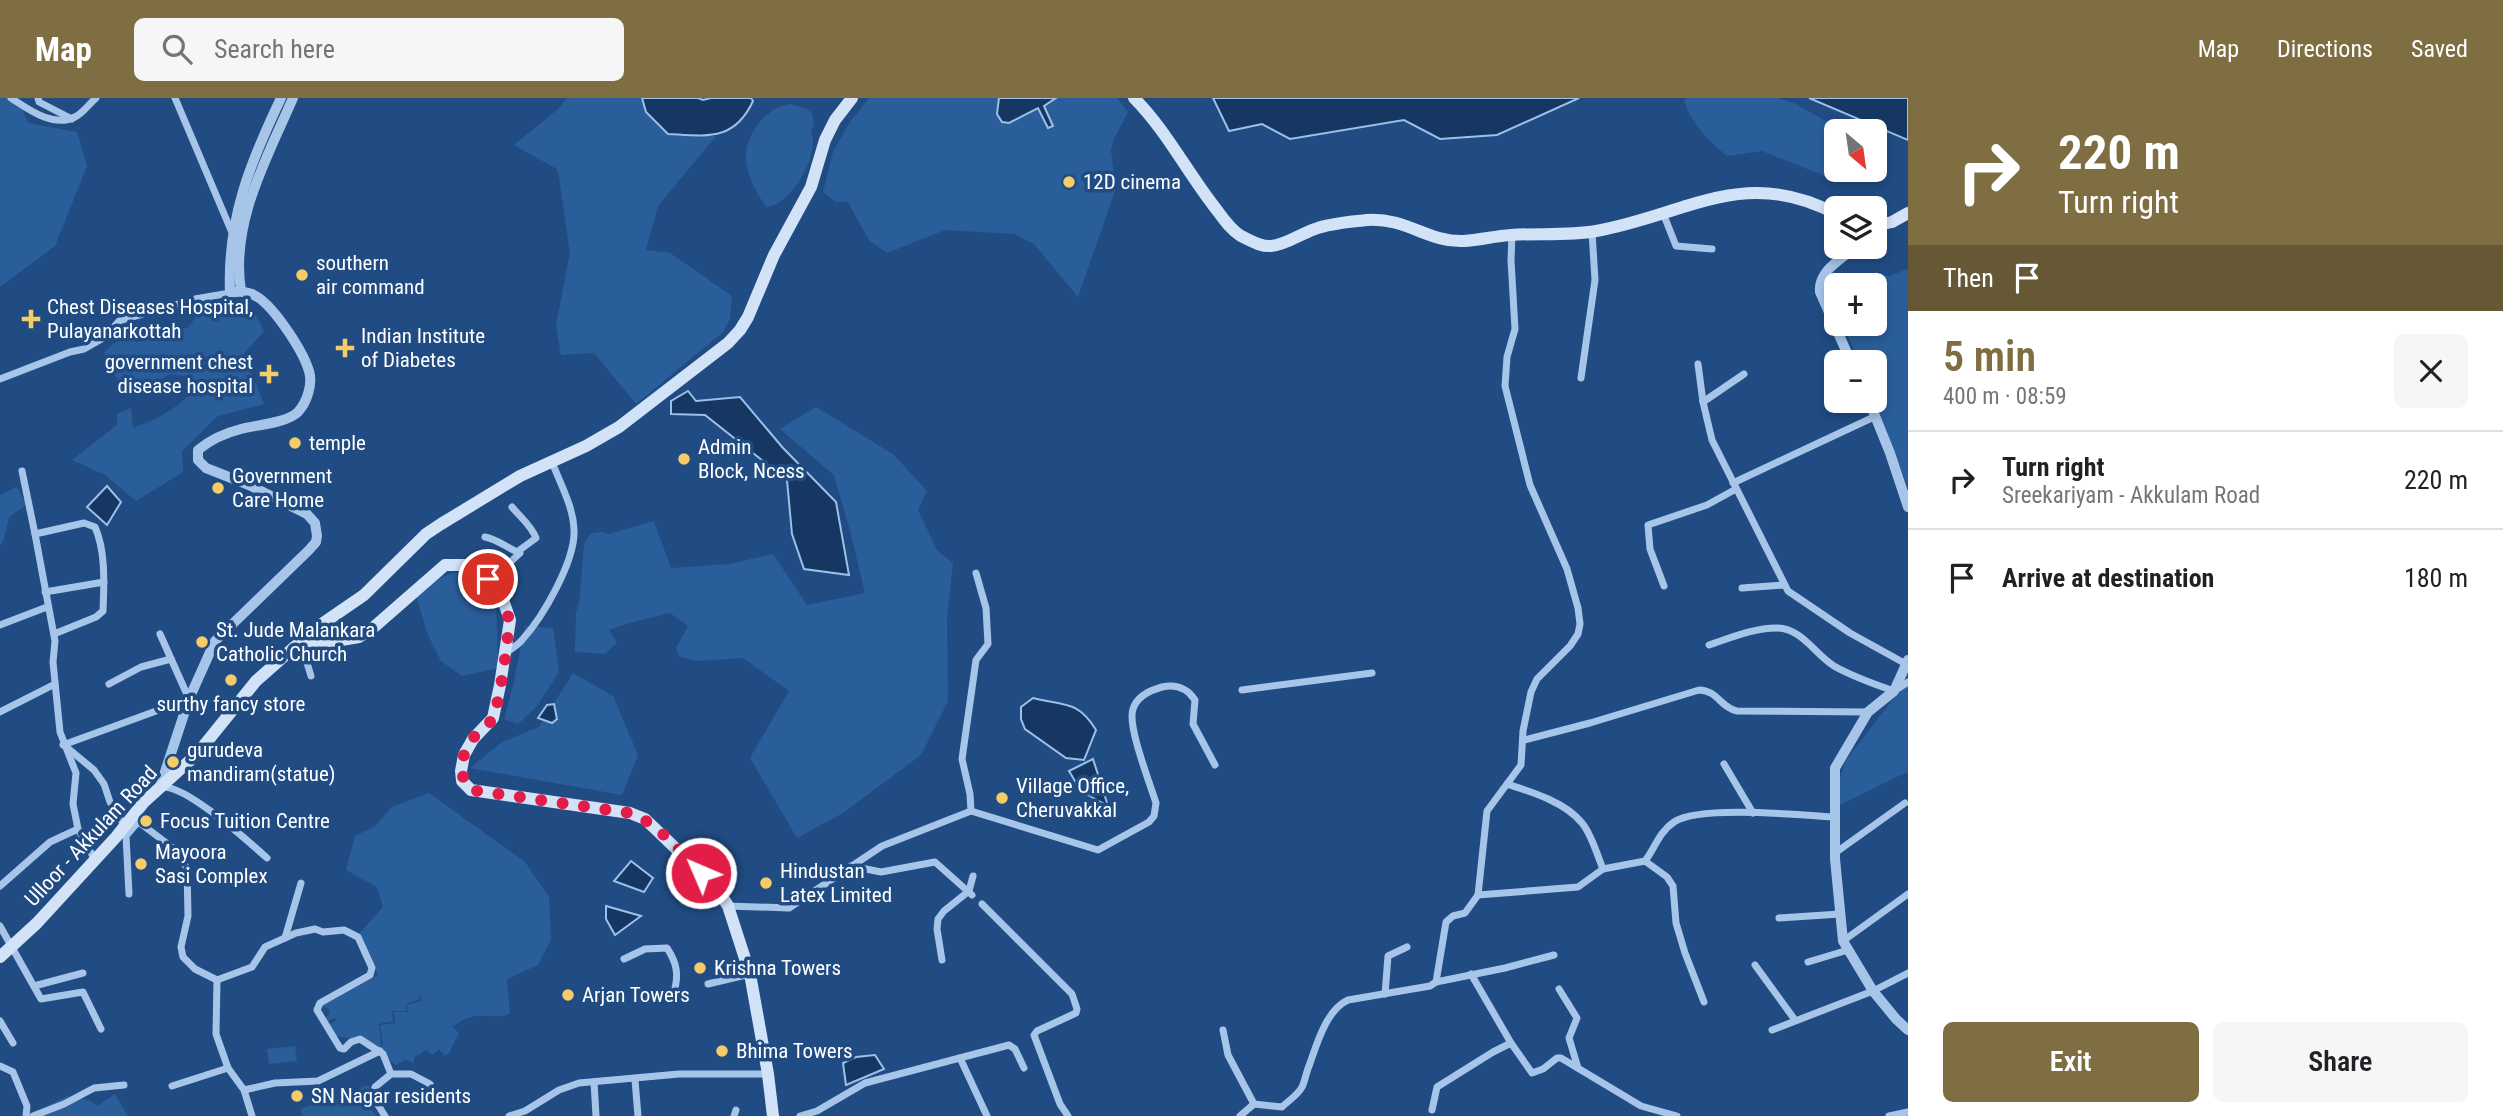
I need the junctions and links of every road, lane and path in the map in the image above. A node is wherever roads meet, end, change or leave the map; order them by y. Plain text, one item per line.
1 (11, 98) edge
2 (38, 98) edge
3 (96, 98) edge
4 (175, 98) edge
5 (281, 98) edge
6 (293, 98) edge
7 (852, 98) edge
8 (1135, 98) edge
9 (72, 119) junction
10 (1824, 208) edge
11 (1908, 212) edge
12 (1663, 213) junction
13 (1887, 222) edge
14 (1592, 232) junction
15 (233, 233) junction
16 (1512, 234) junction
17 (1712, 249) dead end
18 (240, 251) junction
19 (1842, 259) edge
20 (236, 292) junction
21 (1846, 350) edge
22 (1698, 365) dead end
23 (1744, 374) dead end
24 (1581, 378) dead end
25 (0, 379) edge
26 (1703, 402) junction
27 (1875, 413) edge
28 (1876, 416) junction
29 (552, 462) junction
30 (22, 471) dead end
31 (1735, 486) junction
32 (512, 507) dead end
33 (1908, 508) edge
34 (35, 534) junction
35 (485, 537) dead end
36 (517, 552) junction
37 (976, 573) dead end
38 (490, 581) junction
39 (104, 582) junction
40 (1784, 585) junction
41 (1664, 586) dead end
42 (1742, 588) dead end
43 (45, 592) junction
44 (47, 607) junction
45 (0, 625) edge
46 (54, 634) junction
47 (160, 634) dead end
48 (1709, 646) dead end
49 (293, 648) junction
50 (505, 654) junction
51 (171, 659) junction
52 (1907, 662) edge
53 (1372, 673) dead end
54 (312, 676) dead end
55 (1908, 682) edge
56 (55, 684) junction
57 (109, 684) dead end
58 (1242, 690) dead end
59 (1894, 691) junction
60 (189, 699) junction
61 (0, 712) edge
62 (1868, 712) junction
63 (1524, 740) junction
64 (64, 745) junction
65 (1724, 764) dead end
66 (1215, 765) dead end
67 (1507, 784) junction
68 (160, 787) junction
69 (1905, 803) dead end
70 (971, 811) junction
71 (1753, 813) junction
72 (1835, 817) junction
73 (131, 821) junction
74 (78, 829) junction
75 (1835, 853) junction
76 (267, 858) dead end
77 (94, 860) junction
78 (1645, 861) junction
79 (851, 866) junction
80 (1603, 869) junction
81 (973, 876) dead end
82 (301, 883) dead end
83 (0, 886) edge
84 (970, 893) junction
85 (129, 894) dead end
86 (1908, 894) edge
87 (1478, 895) junction
88 (982, 904) dead end
89 (728, 906) junction
90 (1840, 914) junction
91 (1779, 918) dead end
92 (0, 926) edge
93 (285, 938) junction
94 (1845, 945) junction
95 (11, 947) junction
96 (1406, 947) dead end
97 (1554, 955) dead end
98 (0, 957) edge
99 (624, 959) dead end
100 (942, 960) dead end
101 (1808, 962) dead end
102 (1755, 965) dead end
103 (83, 973) dead end
104 (1908, 973) edge
105 (750, 974) junction
106 (1471, 974) junction
107 (216, 980) junction
108 (1436, 982) junction
109 (708, 984) dead end
110 (34, 986) junction
111 (1559, 989) dead end
112 (1873, 991) junction
113 (674, 992) dead end
114 (1385, 994) junction
115 (1704, 1002) dead end
116 (1794, 1020) junction
117 (0, 1021) edge
118 (101, 1028) dead end
119 (1223, 1030) dead end
120 (1772, 1030) dead end
121 (1908, 1030) edge
122 (13, 1043) dead end
123 (1511, 1043) junction
124 (380, 1051) junction
125 (960, 1058) junction
126 (0, 1066) edge
127 (228, 1068) junction
128 (1024, 1068) dead end
129 (1578, 1069) junction
130 (391, 1074) junction
131 (768, 1074) junction
132 (635, 1080) junction
133 (594, 1082) junction
134 (430, 1084) dead end
135 (124, 1085) dead end
136 (172, 1086) dead end
137 (244, 1090) junction
138 (1254, 1104) junction
139 (1432, 1110) dead end
140 (1908, 1112) edge
141 (26, 1116) edge
142 (33, 1116) edge
143 (252, 1116) edge
144 (385, 1116) edge
145 (509, 1116) edge
146 (596, 1116) edge
147 (638, 1116) edge
148 (773, 1116) edge
149 (800, 1116) edge
150 (987, 1116) edge
151 (1068, 1116) edge
152 (1240, 1116) edge
153 (1677, 1116) edge
154 (1889, 1116) edge

1 - 9 street
2 - 9 street
3 - 9 street
4 - 15 street
5 - 15 street
6 - 18 street
7 - 29 main road, Ulloor - Akkulam Road
8 - 16 main road
10 - 12 main road
11 - 13 main road
12 - 14 main road
12 - 17 street
14 - 16 main road
14 - 24 street
15 - 18 street
15 - 20 street
16 - 63 street
18 - 20 street
19 - 21 street
20 - 25 street
20 - 60 street
22 - 26 street
23 - 26 street
26 - 31 street
27 - 28 street
28 - 31 street
28 - 33 street
29 - 49 main road, Ulloor - Akkulam Road
29 - 50 street
30 - 34 street
31 - 40 street
31 - 41 street
32 - 36 street
34 - 39 street
34 - 43 street
35 - 36 street
36 - 38 street
37 - 70 street
38 - 49 main road
38 - 50 main road
39 - 43 street
39 - 46 street
40 - 42 street
40 - 52 street
43 - 44 street
44 - 45 street
44 - 46 street
46 - 56 street
47 - 51 street
48 - 59 street
49 - 54 street
49 - 68 main road, Ulloor - Akkulam Road
50 - 89 main road
51 - 57 street
51 - 60 street
52 - 59 street
53 - 58 street
55 - 59 street
56 - 61 street
56 - 64 street
59 - 62 street
60 - 64 street
60 - 68 street
62 - 63 street
62 - 72 street
63 - 67 street
64 - 73 street
64 - 74 street
65 - 71 street
66 - 70 street
67 - 80 street
67 - 87 street
68 - 73 main road, Ulloor - Akkulam Road
68 - 76 street
69 - 75 street
70 - 79 street
71 - 72 street
71 - 78 street
72 - 75 street
73 - 77 main road, Ulloor - Akkulam Road
73 - 85 street
73 - 107 street
74 - 77 street
74 - 83 street
75 - 90 street
77 - 95 main road, Ulloor - Akkulam Road
78 - 80 street
78 - 115 street
79 - 84 street
79 - 89 street
80 - 87 street
81 - 84 street
82 - 93 street
84 - 100 street
86 - 94 street
87 - 108 street
88 - 151 street
89 - 105 main road
90 - 91 street
90 - 94 street
92 - 95 street
93 - 107 street
93 - 124 street
94 - 101 street
94 - 112 street
95 - 98 main road, Ulloor - Akkulam Road
95 - 110 street
96 - 114 street
97 - 106 street
99 - 113 street
102 - 116 street
103 - 110 street
104 - 112 street
105 - 109 street
105 - 131 main road
106 - 108 street
106 - 123 street
107 - 127 street
108 - 114 street
110 - 118 street
111 - 129 street
112 - 116 street
112 - 121 street
114 - 138 street
116 - 120 street
117 - 122 street
119 - 138 street
123 - 129 street
123 - 139 street
124 - 130 street
124 - 137 street
125 - 128 street
125 - 149 street
125 - 150 street
126 - 141 street
127 - 136 street
127 - 137 street
129 - 153 street
130 - 134 street
130 - 144 street
131 - 132 street
131 - 148 main road
132 - 133 street
132 - 147 street
133 - 145 street
133 - 146 street
135 - 142 street
137 - 143 street
138 - 152 street
140 - 154 street

